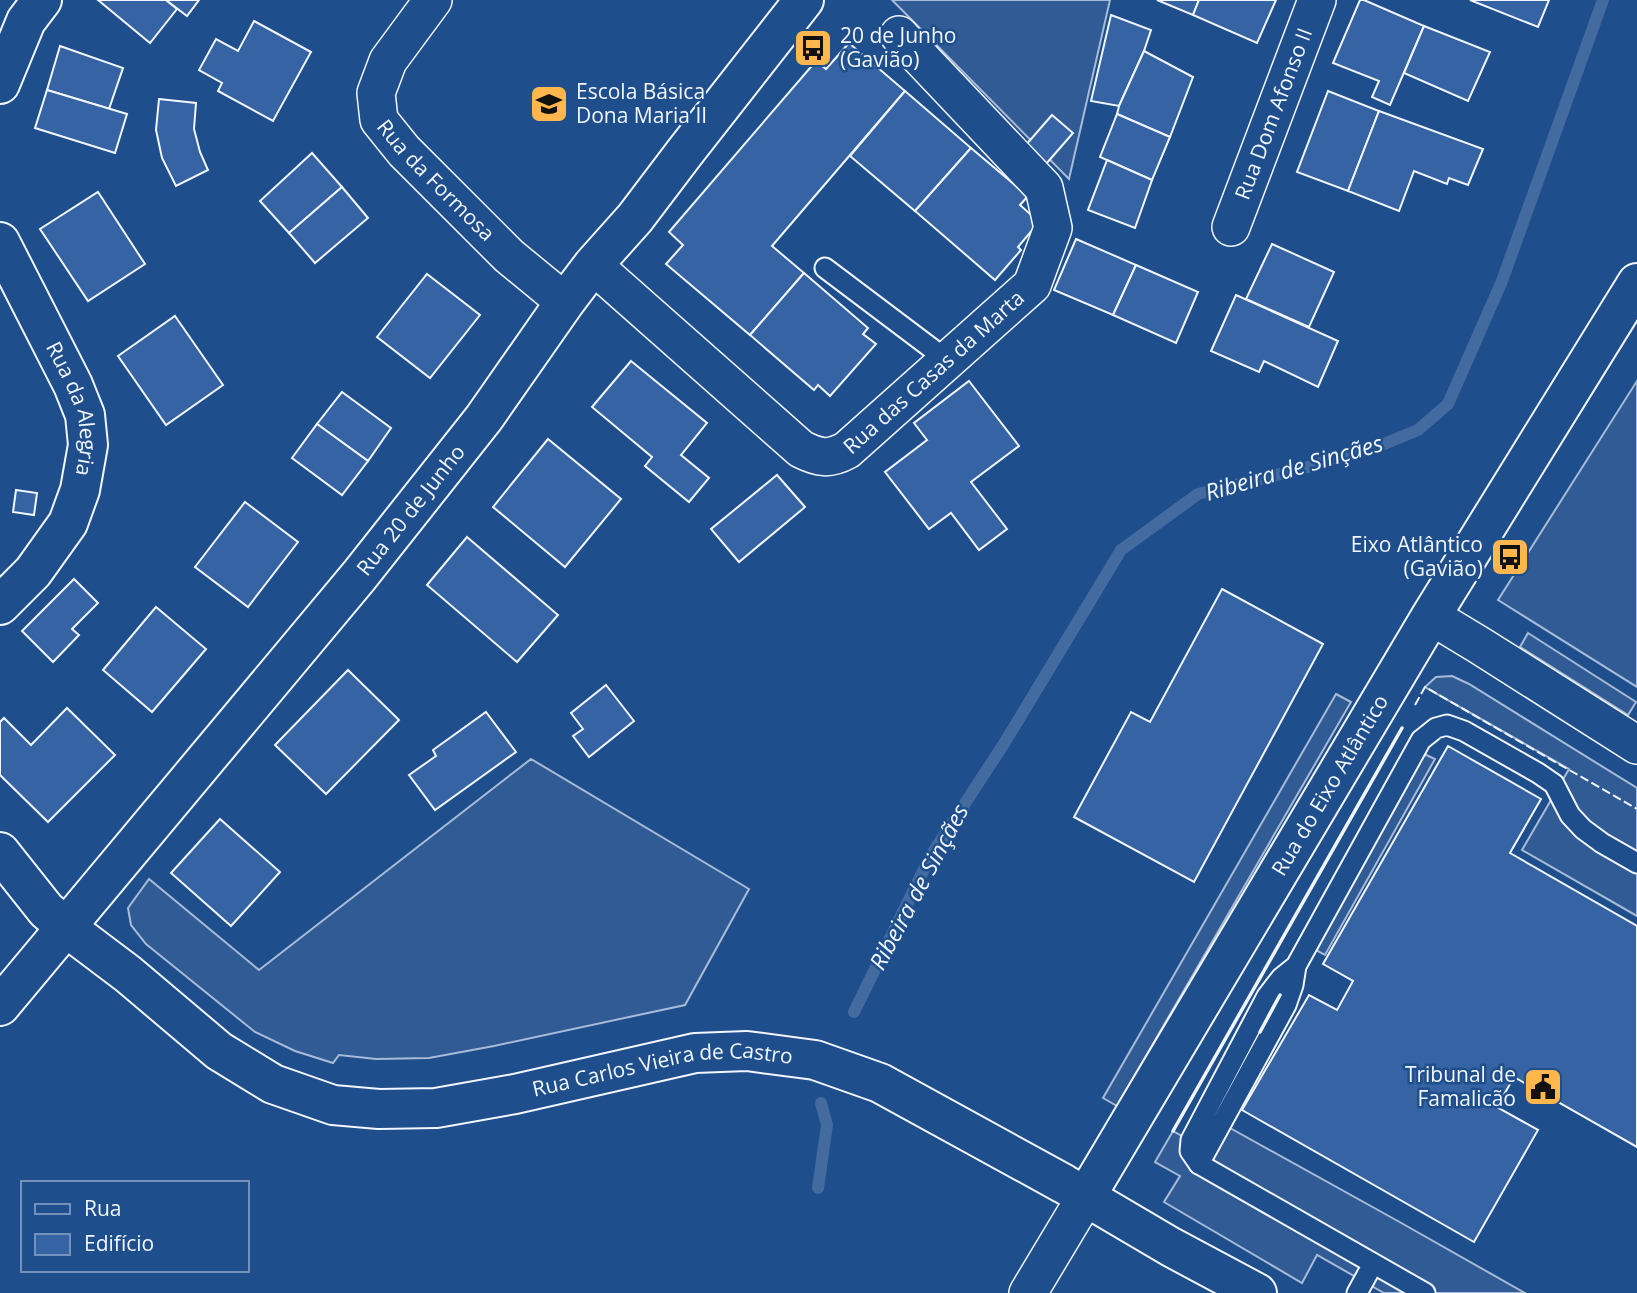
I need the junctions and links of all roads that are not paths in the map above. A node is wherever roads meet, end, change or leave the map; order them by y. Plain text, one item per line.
1 (42, 0) edge
2 (433, 0) edge
3 (804, 0) edge
4 (1317, 0) edge
5 (899, 35) dead end
6 (0, 84) edge
7 (1231, 227) dead end
8 (0, 242) edge
9 (593, 265) junction
10 (825, 268) dead end
11 (1637, 283) edge
12 (565, 302) junction
13 (947, 360) junction
14 (0, 605) edge
15 (1431, 616) junction
16 (1637, 745) edge
17 (0, 852) edge
18 (1637, 863) edge
19 (67, 928) junction
20 (0, 1006) edge
21 (1086, 1198) junction
22 (1373, 1264) junction
23 (1028, 1293) edge
24 (1256, 1293) edge
25 (1357, 1293) edge
26 (1425, 1293) edge

1 - 6 street
2 - 12 street, Rua da Formosa
3 - 9 street, Rua 20 de Junho
4 - 7 street, Rua Dom Afonso II
5 - 13 street, Rua das Casas da Marta
8 - 14 street, Rua da Alegria
9 - 12 street, Rua 20 de Junho
9 - 13 street, Rua das Casas da Marta
10 - 13 lane
11 - 15 street, Rua do Eixo Atlântico
12 - 19 street, Rua 20 de Junho
15 - 16 street
15 - 21 street, Rua do Eixo Atlântico
17 - 19 street, Rua Carlos Vieira de Castro
18 - 22 lane
19 - 20 street, Rua 20 de Junho
19 - 21 street, Rua Carlos Vieira de Castro
21 - 23 street, Rua do Eixo Atlântico
21 - 24 street, Rua Carlos Vieira de Castro
22 - 25 lane
22 - 26 lane

